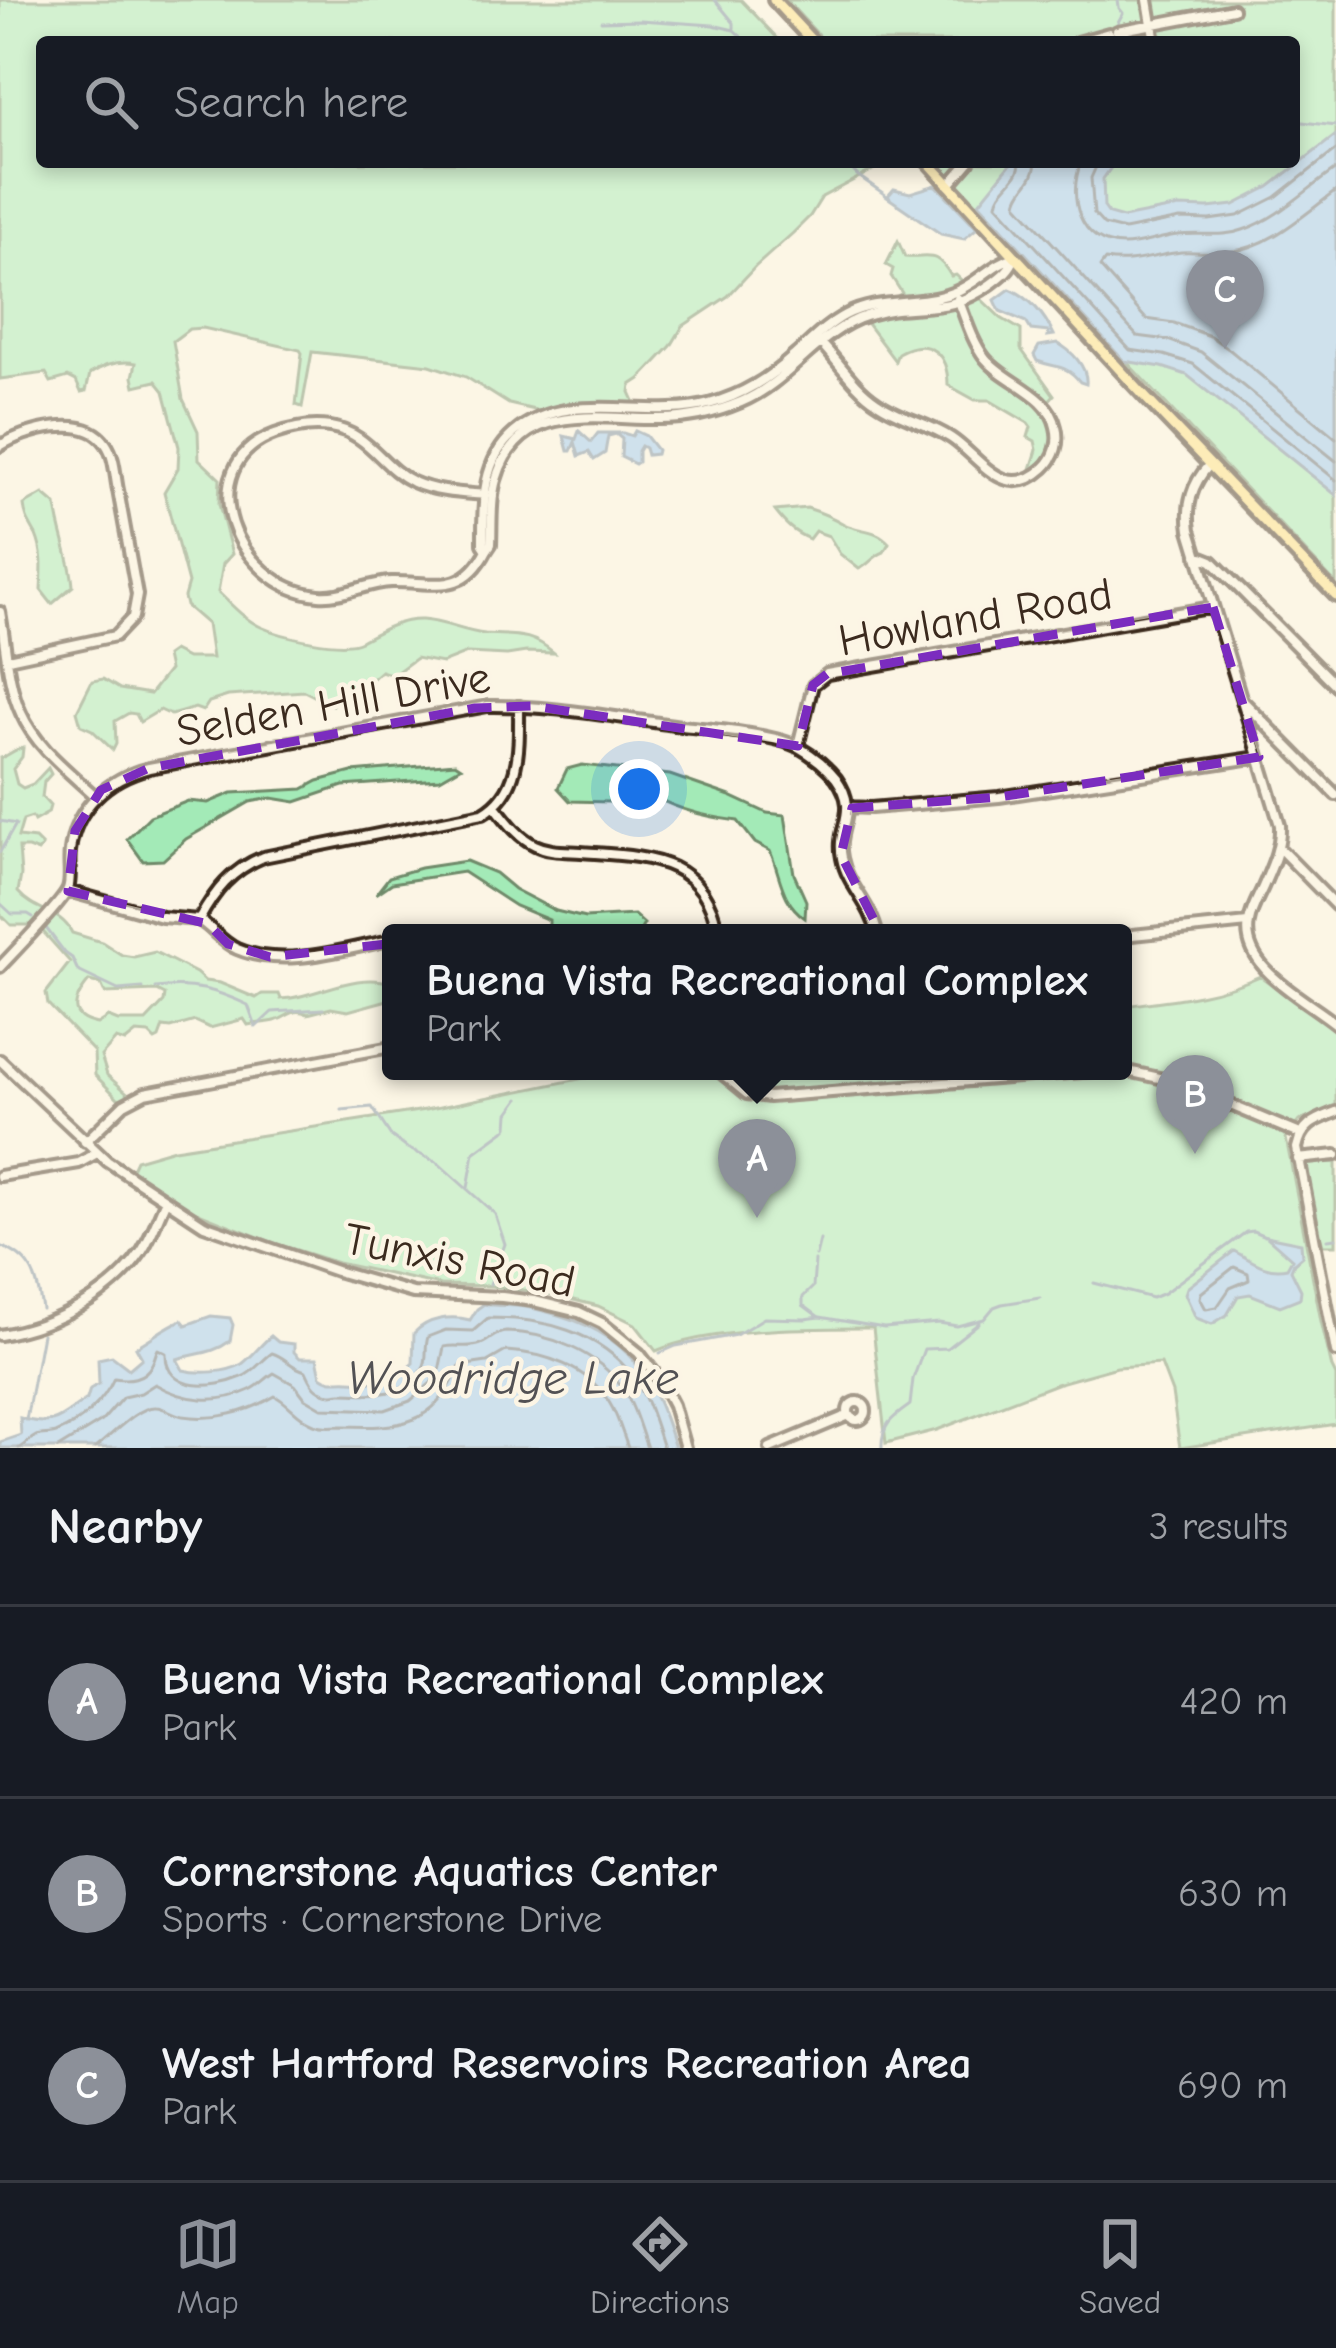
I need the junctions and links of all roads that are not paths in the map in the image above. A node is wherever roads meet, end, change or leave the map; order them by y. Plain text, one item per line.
1 (774, 0) edge
2 (1148, 0) edge
3 (1233, 9) dead end
4 (1152, 24) junction
5 (807, 36) edge
6 (1099, 36) edge
7 (1154, 36) edge
8 (933, 168) edge
9 (964, 168) edge
10 (949, 185) junction
11 (1015, 257) junction
12 (957, 298) junction
13 (818, 340) junction
14 (0, 446) edge
15 (1209, 465) junction
16 (488, 495) junction
17 (1197, 555) junction
18 (1336, 596) edge
19 (1214, 607) junction
20 (0, 612) edge
21 (8, 659) junction
22 (1336, 686) edge
23 (1242, 700) junction
24 (519, 706) junction
25 (798, 746) junction
26 (1259, 757) junction
27 (1336, 795) edge
28 (95, 796) junction
29 (495, 806) junction
30 (848, 807) junction
31 (1279, 848) junction
32 (68, 891) junction
33 (1336, 906) edge
34 (199, 920) junction
35 (1248, 923) junction
36 (715, 924) edge
37 (875, 924) edge
38 (1132, 935) edge
39 (382, 942) edge
40 (0, 968) edge
41 (1336, 1024) edge
42 (382, 1049) edge
43 (0, 1060) edge
44 (1132, 1072) edge
45 (730, 1080) edge
46 (982, 1080) edge
47 (1336, 1112) edge
48 (1300, 1134) junction
49 (85, 1142) junction
50 (97, 1153) junction
51 (1336, 1155) edge
52 (1298, 1160) junction
53 (0, 1176) edge
54 (166, 1200) junction
55 (0, 1335) edge
56 (1336, 1352) edge
57 (849, 1415) dead end
58 (685, 1448) edge
59 (770, 1448) edge

1 - 5 main road
2 - 4 street
3 - 4 street
4 - 6 street
4 - 7 street
8 - 10 main road
9 - 10 street
10 - 11 main road
11 - 12 street
11 - 15 main road
12 - 13 street
12 - 13 street
13 - 16 street
14 - 21 street
15 - 17 street
15 - 18 main road
16 - 16 street
17 - 19 street
17 - 22 street
19 - 23 street
19 - 25 street, Howland Road
20 - 21 street
21 - 28 street
23 - 26 street
23 - 27 street
24 - 25 street, Selden Hill Drive
24 - 28 street, Selden Hill Drive
24 - 29 street
25 - 30 street
26 - 30 street
26 - 31 street
28 - 32 street
29 - 34 street
29 - 36 street
30 - 37 street
31 - 33 street
31 - 35 street
32 - 34 street
32 - 40 street
34 - 39 street
35 - 38 street
35 - 41 street
42 - 49 street
43 - 49 street, Tunxis Road
44 - 48 street
45 - 46 street
47 - 48 street
48 - 52 street
49 - 50 street, Tunxis Road
50 - 53 street
50 - 54 street, Tunxis Road
51 - 52 street
52 - 56 street
54 - 55 street
54 - 58 street, Tunxis Road
57 - 59 street

